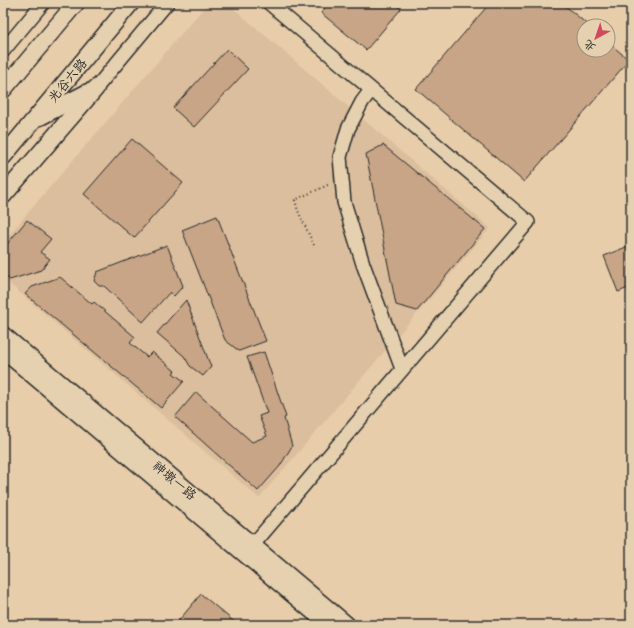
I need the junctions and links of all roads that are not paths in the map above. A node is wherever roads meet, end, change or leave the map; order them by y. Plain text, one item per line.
1 (43, 3) edge
2 (75, 3) edge
3 (131, 3) edge
4 (166, 3) edge
5 (269, 3) edge
6 (3, 51) edge
7 (96, 88) junction
8 (3, 90) edge
9 (371, 90) junction
10 (33, 121) junction
11 (3, 157) edge
12 (3, 196) edge
13 (3, 335) edge
14 (3, 350) edge
15 (402, 369) junction
16 (249, 550) junction
17 (329, 625) edge
18 (347, 625) edge

1 - 6 street
2 - 8 main road
3 - 10 main road, 光谷六路
4 - 7 street
5 - 9 street
7 - 10 main road
7 - 12 main road
9 - 15 street
9 - 15 street
10 - 11 main road, 光谷六路
13 - 16 main road, 神墩一路
14 - 16 main road, 神墩一路
15 - 16 street
16 - 17 main road, 神墩一路
16 - 18 main road, 神墩一路

